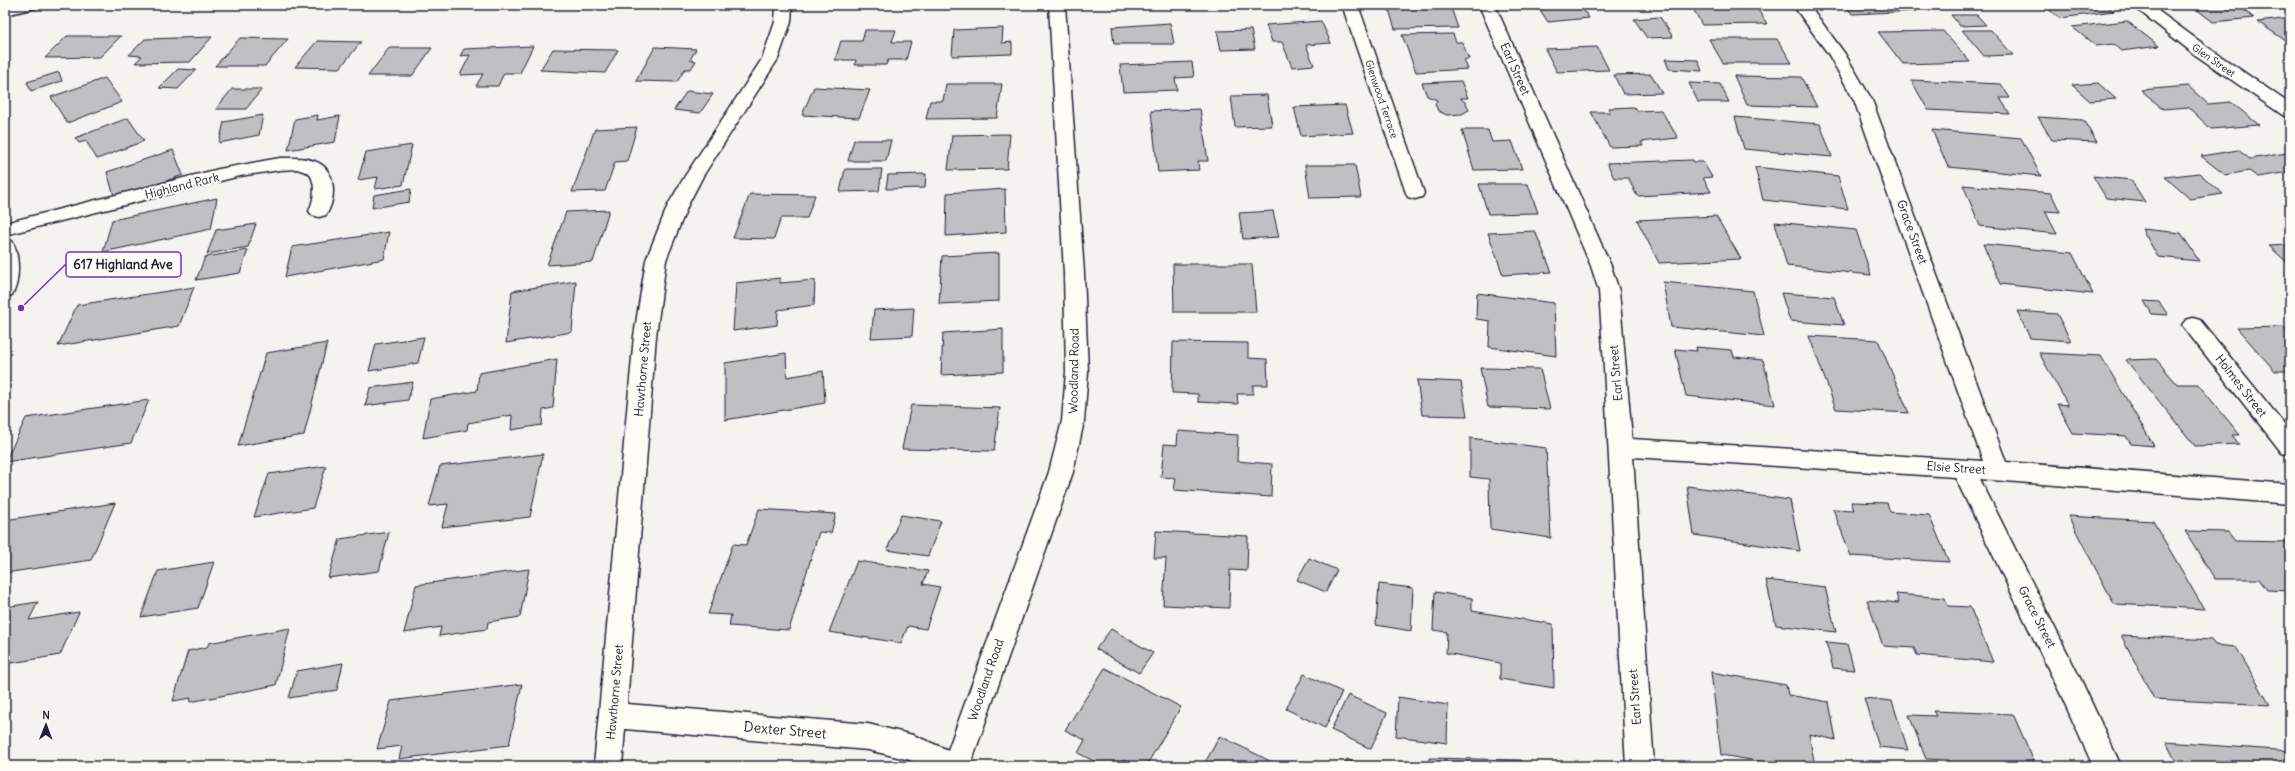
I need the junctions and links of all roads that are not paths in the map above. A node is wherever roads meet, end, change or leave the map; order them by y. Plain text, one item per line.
1 (30, 5) edge
2 (784, 5) edge
3 (1056, 5) edge
4 (1350, 5) edge
5 (1487, 5) edge
6 (1801, 5) edge
7 (2140, 5) edge
8 (5, 10) edge
9 (2290, 112) edge
10 (1415, 193) dead end
11 (319, 211) dead end
12 (5, 229) edge
13 (5, 246) edge
14 (5, 290) edge
15 (2193, 325) dead end
16 (1622, 447) junction
17 (2290, 447) edge
18 (1963, 469) junction
19 (1998, 471) junction
20 (2290, 494) edge
21 (613, 715) junction
22 (608, 766) edge
23 (953, 766) edge
24 (956, 766) edge
25 (1640, 766) edge
26 (2107, 766) edge

1 - 8 street
2 - 21 street, Hawthorne Street
3 - 24 street, Woodland Road
4 - 10 street, Glenwood Terrace
5 - 16 street, Earl Street
6 - 19 street, Grace Street
7 - 9 street, Glen Street
11 - 12 street, Highland Park
13 - 14 street
15 - 17 street, Holmes Street
16 - 18 street, Elsie Street
16 - 25 street, Earl Street
18 - 19 street, Elsie Street
18 - 26 street, Grace Street
19 - 20 street, Elsie Street
21 - 22 street, Hawthorne Street
21 - 23 street, Dexter Street

